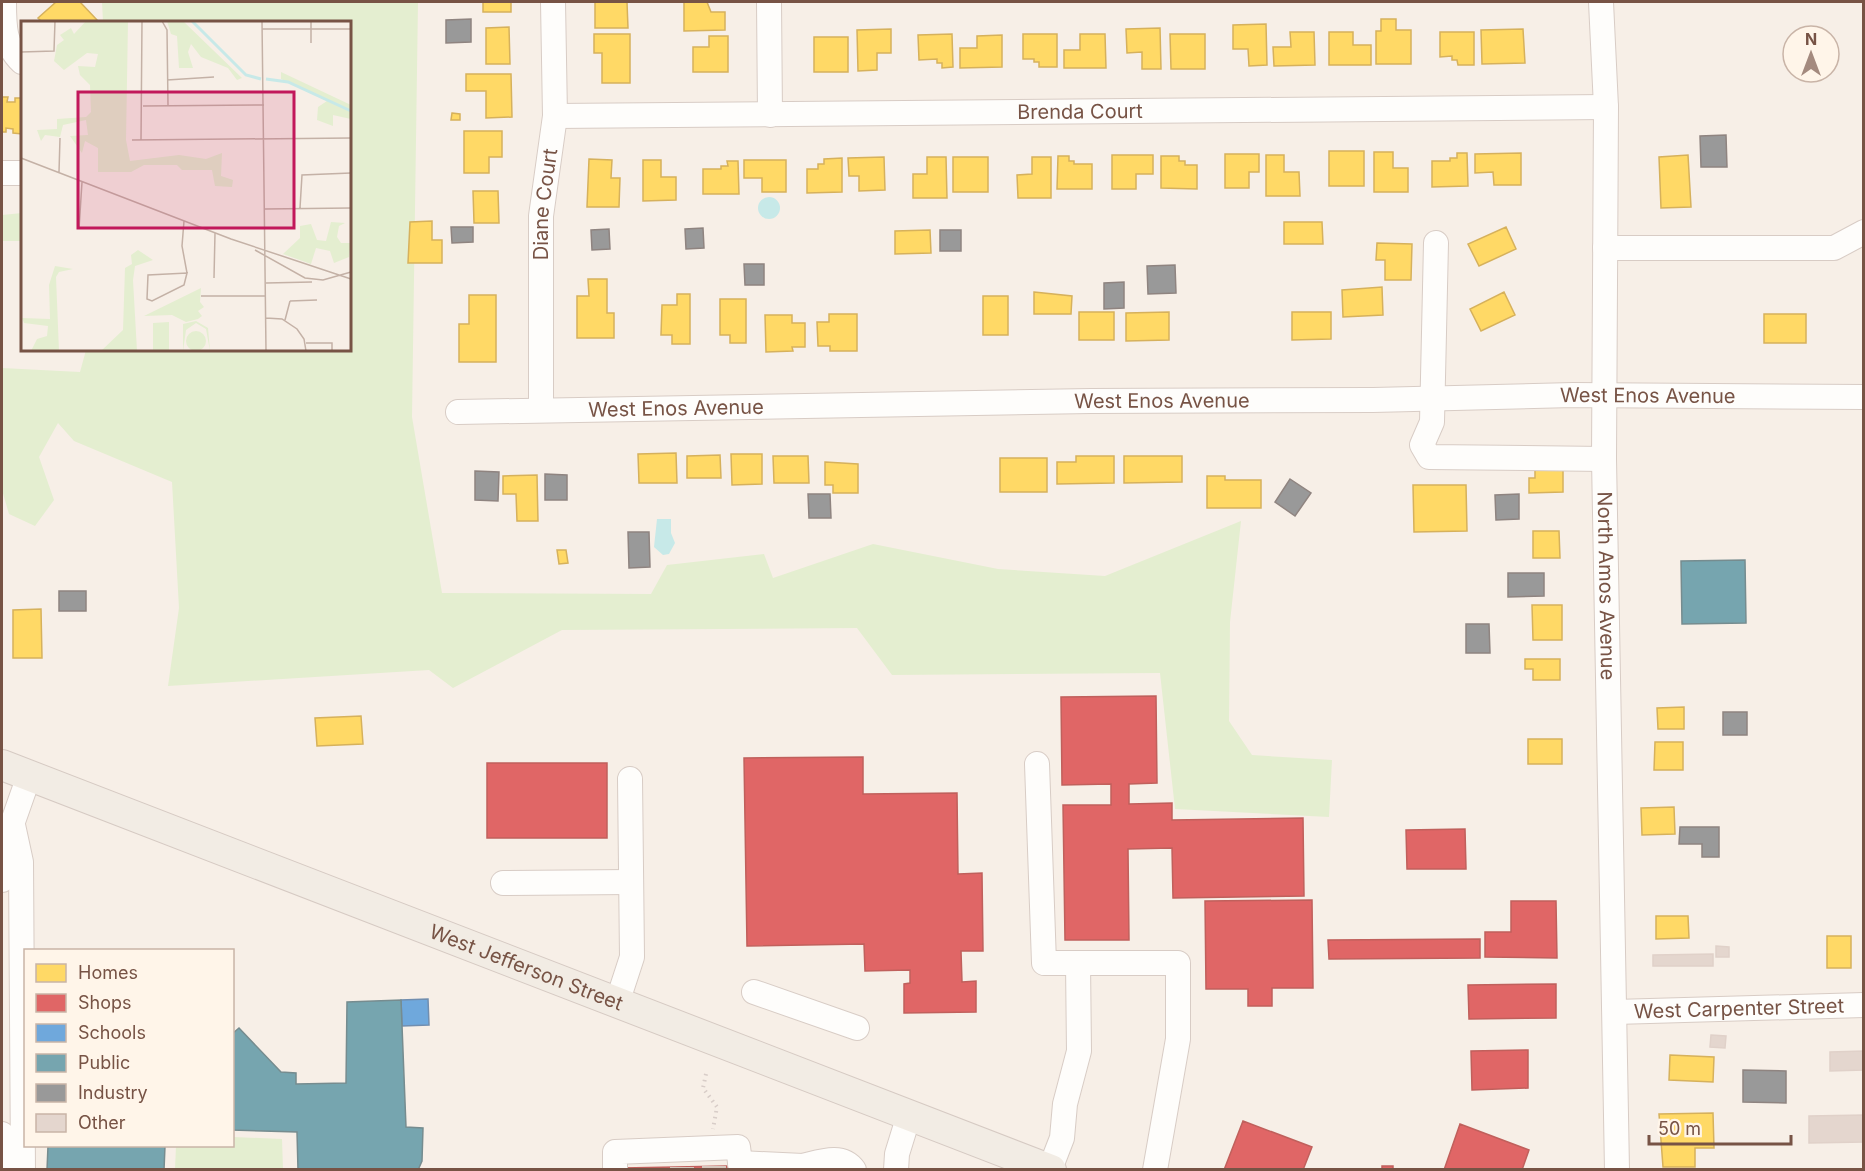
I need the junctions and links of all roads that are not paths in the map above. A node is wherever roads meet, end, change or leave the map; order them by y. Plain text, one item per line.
1 (4, 2) edge
2 (553, 2) edge
3 (769, 2) edge
4 (1601, 2) edge
5 (21, 61) edge
6 (1606, 107) junction
7 (770, 115) junction
8 (555, 116) junction
9 (21, 172) edge
10 (2, 173) edge
11 (1863, 232) edge
12 (1436, 243) dead end
13 (1605, 248) junction
14 (1606, 395) junction
15 (1863, 397) edge
16 (1432, 399) junction
17 (541, 410) junction
18 (458, 412) dead end
19 (1605, 459) junction
20 (1037, 764) dead end
21 (2, 765) edge
22 (29, 776) junction
23 (630, 779) dead end
24 (13, 825) junction
25 (2, 880) edge
26 (631, 882) junction
27 (502, 883) dead end
28 (1078, 963) junction
29 (754, 992) dead end
30 (617, 1003) junction
31 (1863, 1005) edge
32 (1614, 1012) junction
33 (856, 1028) dead end
34 (909, 1115) junction
35 (2, 1134) edge
36 (740, 1166) edge
37 (803, 1168) edge
38 (1051, 1169) edge
39 (2, 1170) edge
40 (23, 1170) edge
41 (615, 1170) edge
42 (854, 1170) edge
43 (896, 1170) edge
44 (1155, 1170) edge
45 (1617, 1170) edge

1 - 5 street
2 - 8 street, Diane Court
3 - 7 street
4 - 6 street, North Amos Avenue
6 - 7 street, Brenda Court
6 - 13 street, North Amos Avenue
7 - 8 street, Brenda Court
8 - 17 street, Diane Court
9 - 10 street
11 - 13 street
12 - 16 street
13 - 14 street, North Amos Avenue
14 - 15 street, West Enos Avenue
14 - 16 street, West Enos Avenue
14 - 19 street, North Amos Avenue
16 - 17 street, West Enos Avenue
16 - 19 street
17 - 18 street, West Enos Avenue
19 - 32 street, North Amos Avenue
20 - 28 street
21 - 22 main road, West Jefferson Street
22 - 24 street
22 - 30 main road, West Jefferson Street
23 - 26 street
24 - 25 street
24 - 40 street
26 - 27 street
26 - 30 street
28 - 38 street
28 - 44 street
29 - 33 street
30 - 34 main road, West Jefferson Street
31 - 32 street, West Carpenter Street
32 - 45 street, North Amos Avenue
34 - 38 main road, West Jefferson Street
34 - 43 street
35 - 39 street
36 - 37 street
36 - 41 street
37 - 42 street

